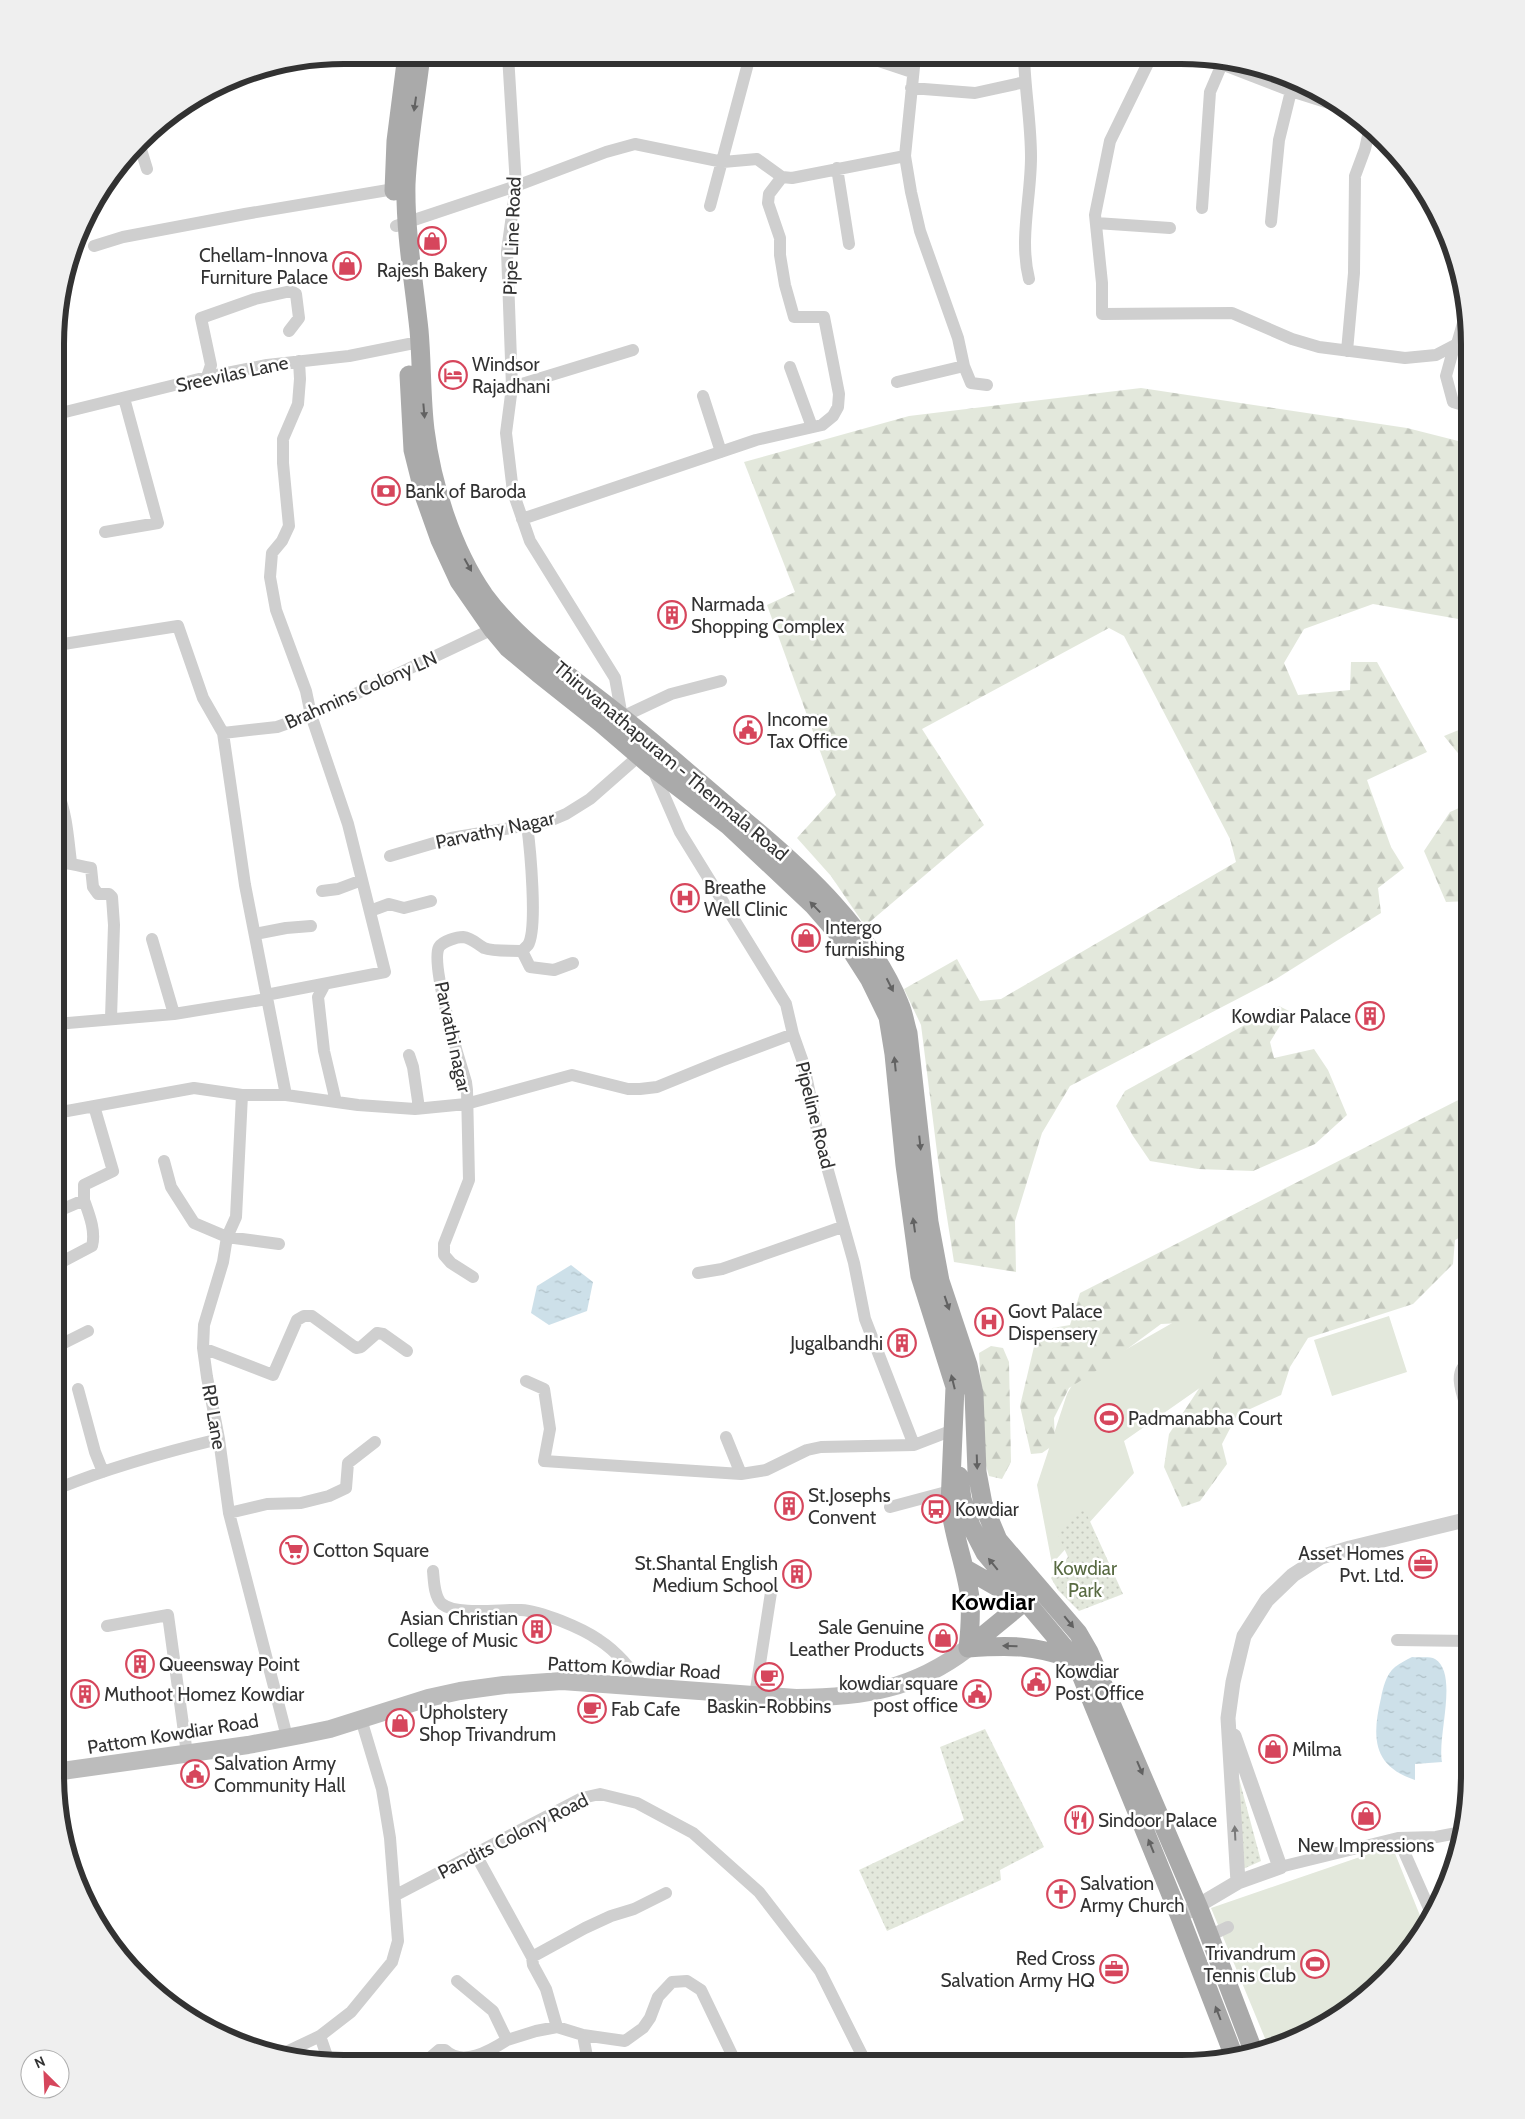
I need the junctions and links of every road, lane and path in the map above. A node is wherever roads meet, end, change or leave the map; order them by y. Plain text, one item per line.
1 (406, 64) edge
2 (420, 64) edge
3 (508, 64) edge
4 (748, 64) edge
5 (888, 64) edge
6 (914, 64) edge
7 (1024, 64) edge
8 (1148, 64) edge
9 (1221, 66) edge
10 (1234, 69) edge
11 (912, 72) junction
12 (1025, 82) junction
13 (1289, 85) edge
14 (911, 88) junction
15 (1291, 91) junction
16 (1323, 102) edge
17 (1368, 135) edge
18 (141, 151) edge
19 (905, 156) junction
20 (723, 162) junction
21 (838, 168) junction
22 (147, 169) dead end
23 (782, 177) junction
24 (516, 186) junction
25 (394, 188) junction
26 (710, 206) dead end
27 (1202, 208) dead end
28 (1271, 222) dead end
29 (1096, 223) junction
30 (402, 224) junction
31 (1170, 228) dead end
32 (849, 244) dead end
33 (94, 246) dead end
34 (1029, 280) dead end
35 (1461, 330) edge
36 (289, 332) dead end
37 (415, 344) junction
38 (1454, 347) junction
39 (633, 350) dead end
40 (1347, 351) junction
41 (299, 361) junction
42 (964, 366) junction
43 (790, 367) dead end
44 (207, 378) junction
45 (897, 382) dead end
46 (988, 385) dead end
47 (512, 387) junction
48 (703, 396) dead end
49 (124, 398) junction
50 (1461, 404) edge
51 (64, 412) edge
52 (812, 427) junction
53 (721, 452) junction
54 (522, 519) junction
55 (105, 532) dead end
56 (500, 626) junction
57 (64, 644) edge
58 (721, 680) dead end
59 (312, 715) junction
60 (617, 725) junction
61 (224, 733) junction
62 (653, 759) junction
63 (64, 815) edge
64 (527, 825) junction
65 (390, 856) dead end
66 (64, 862) edge
67 (70, 862) junction
68 (362, 880) junction
69 (322, 892) dead end
70 (431, 900) dead end
71 (370, 911) junction
72 (311, 926) dead end
73 (255, 934) junction
74 (152, 939) dead end
75 (522, 951) junction
76 (572, 963) dead end
77 (325, 984) junction
78 (267, 997) junction
79 (174, 1014) junction
80 (110, 1018) junction
81 (64, 1023) edge
82 (793, 1034) junction
83 (409, 1055) dead end
84 (242, 1095) junction
85 (286, 1095) junction
86 (336, 1102) junction
87 (466, 1104) junction
88 (94, 1106) junction
89 (418, 1108) junction
90 (64, 1112) edge
91 (164, 1161) dead end
92 (84, 1200) junction
93 (64, 1209) edge
94 (842, 1227) junction
95 (227, 1237) junction
96 (279, 1244) dead end
97 (64, 1261) edge
98 (698, 1273) dead end
99 (473, 1278) dead end
100 (88, 1331) dead end
101 (64, 1343) edge
102 (203, 1348) junction
103 (407, 1351) dead end
104 (1461, 1368) edge
105 (526, 1381) dead end
106 (1461, 1385) edge
107 (78, 1389) dead end
108 (953, 1430) junction
109 (726, 1437) dead end
110 (219, 1439) junction
111 (375, 1442) dead end
112 (914, 1445) junction
113 (103, 1472) junction
114 (740, 1474) junction
115 (64, 1486) edge
116 (950, 1491) junction
117 (890, 1507) dead end
118 (229, 1513) junction
119 (1461, 1521) edge
120 (964, 1568) junction
121 (433, 1572) dead end
122 (772, 1586) dead end
123 (1036, 1586) junction
124 (1024, 1602) junction
125 (107, 1626) dead end
126 (1397, 1640) dead end
127 (1461, 1641) edge
128 (968, 1648) junction
129 (1075, 1660) junction
130 (642, 1687) junction
131 (755, 1696) junction
132 (1228, 1718) junction
133 (362, 1719) junction
134 (287, 1737) junction
135 (187, 1754) junction
136 (64, 1771) edge
137 (1455, 1833) edge
138 (1398, 1838) junction
139 (476, 1855) junction
140 (1280, 1867) junction
141 (1238, 1882) junction
142 (666, 1893) dead end
143 (396, 1895) junction
144 (1430, 1904) edge
145 (1198, 1906) junction
146 (1180, 1916) junction
147 (1228, 1927) dead end
148 (1209, 1936) junction
149 (532, 1957) junction
150 (457, 1981) dead end
151 (557, 2028) junction
152 (583, 2035) junction
153 (320, 2036) junction
154 (507, 2040) junction
155 (1252, 2047) edge
156 (290, 2050) edge
157 (1232, 2051) edge
158 (327, 2055) edge
159 (433, 2055) edge
160 (451, 2055) edge
161 (474, 2055) edge
162 (587, 2055) edge
163 (732, 2055) edge
164 (862, 2055) edge

1 - 25 main road
2 -> 30 main road, Thiruvanathapuram - Thenmala Road
3 - 24 street, Pipe Line Road
4 - 20 street
5 - 11 street
6 - 11 street
7 - 12 street
8 - 29 street
9 - 27 street
10 - 15 street
11 - 14 street
12 - 14 street
12 - 34 street
13 - 15 street
14 - 19 street
15 - 16 street
15 - 28 street
17 - 40 street
18 - 22 street
19 - 21 street
19 - 42 street
20 - 23 street
20 - 24 street
20 - 26 street
21 - 23 street
21 - 32 street
23 - 52 street
24 - 30 street
24 - 47 street, Pipe Line Road
25 - 30 main road
25 - 33 street
29 - 31 street
29 - 40 street
30 - 37 main road, Thiruvanathapuram - Thenmala Road
35 - 38 street
36 - 44 street
37 - 41 street, Sreevilas Lane
37 - 56 main road, Thiruvanathapuram - Thenmala Road
38 - 40 street
38 - 50 street
39 - 47 street
41 - 44 street, Sreevilas Lane
41 - 59 street
42 - 45 street
42 - 46 street
43 - 52 street
44 - 49 street, Sreevilas Lane
47 - 54 street, Pipe Line Road
48 - 53 street
49 - 51 street, Sreevilas Lane
49 - 55 street
52 - 53 street
53 - 54 street
54 - 60 street, Pipe Line Road
56 - 59 street, Brahmins Colony LN
56 - 60 main road, Thiruvanathapuram - Thenmala Road
57 - 61 street
58 - 60 street
59 - 61 street, Brahmins Colony LN
59 - 68 street
60 - 62 main road, Thiruvanathapuram - Thenmala Road
60 - 62 main road
61 - 73 street
62 - 64 street, Parvathy Nagar
62 - 82 street, Pipeline Road
108 -> 62 main road
62 -> 123 main road, Thiruvanathapuram - Thenmala Road
63 - 67 street
64 - 65 street, Parvathy Nagar
64 - 75 street
66 - 67 street
67 - 80 street
68 - 69 street
68 - 71 street
70 - 71 street
71 - 77 street
72 - 73 street
73 - 78 street
74 - 79 street
75 - 76 street
75 - 87 street, Parvathi nagar
77 - 78 street
77 - 86 street
78 - 79 street
78 - 85 street
79 - 80 street
80 - 81 street
82 - 87 street
82 - 94 street, Pipeline Road
83 - 89 street
84 - 85 street
84 - 88 street
84 - 95 street, RP Lane
85 - 86 street
86 - 89 street
87 - 89 street
87 - 99 street
88 - 90 street
88 - 92 street
91 - 95 street
92 - 93 street
92 - 97 street
94 - 98 street
94 - 112 street, Pipeline Road
95 - 96 street
95 - 102 street, RP Lane
100 - 101 street
102 - 103 street
102 - 110 street, RP Lane
104 - 106 street
105 - 114 street
107 - 113 street
108 - 112 street
108 - 116 main road
124 -> 108 main road
109 - 114 street
110 - 113 street
110 - 118 street, RP Lane
111 - 118 street
112 - 114 street
113 - 115 street
116 - 117 street
116 - 120 main road
118 - 134 street, RP Lane
119 - 132 street
120 - 124 main road
120 - 128 main road
121 - 130 street
122 - 131 street
123 - 124 main road
123 -> 145 main road, Thiruvanathapuram - Thenmala Road
124 - 128 main road
124 - 129 main road
125 - 135 street
126 - 127 street
129 -> 128 main road
128 - 131 main road, Pattom Kowdiar Road
146 -> 129 main road
130 - 131 main road, Pattom Kowdiar Road
130 - 133 main road, Pattom Kowdiar Road
132 - 140 street
141 -> 132 street
133 - 134 main road, Pattom Kowdiar Road
133 - 143 street
134 - 135 main road, Pattom Kowdiar Road
135 - 136 main road, Pattom Kowdiar Road
137 - 138 street
138 - 140 street
138 - 144 street
139 - 143 street, Pandits Colony Road
139 - 149 street
139 - 164 street, Pandits Colony Road
140 - 141 street
141 - 145 street
142 - 149 street
143 - 153 street
145 - 146 street
145 - 148 main road, Thiruvanathapuram - Thenmala Road
157 -> 146 main road
147 - 148 street
148 - 155 main road, Thiruvanathapuram - Thenmala Road
149 - 151 street
150 - 154 street
151 - 152 street
151 - 154 street
152 - 162 street
152 - 163 street
153 - 156 street
153 - 158 street
154 - 161 street
159 - 160 street

